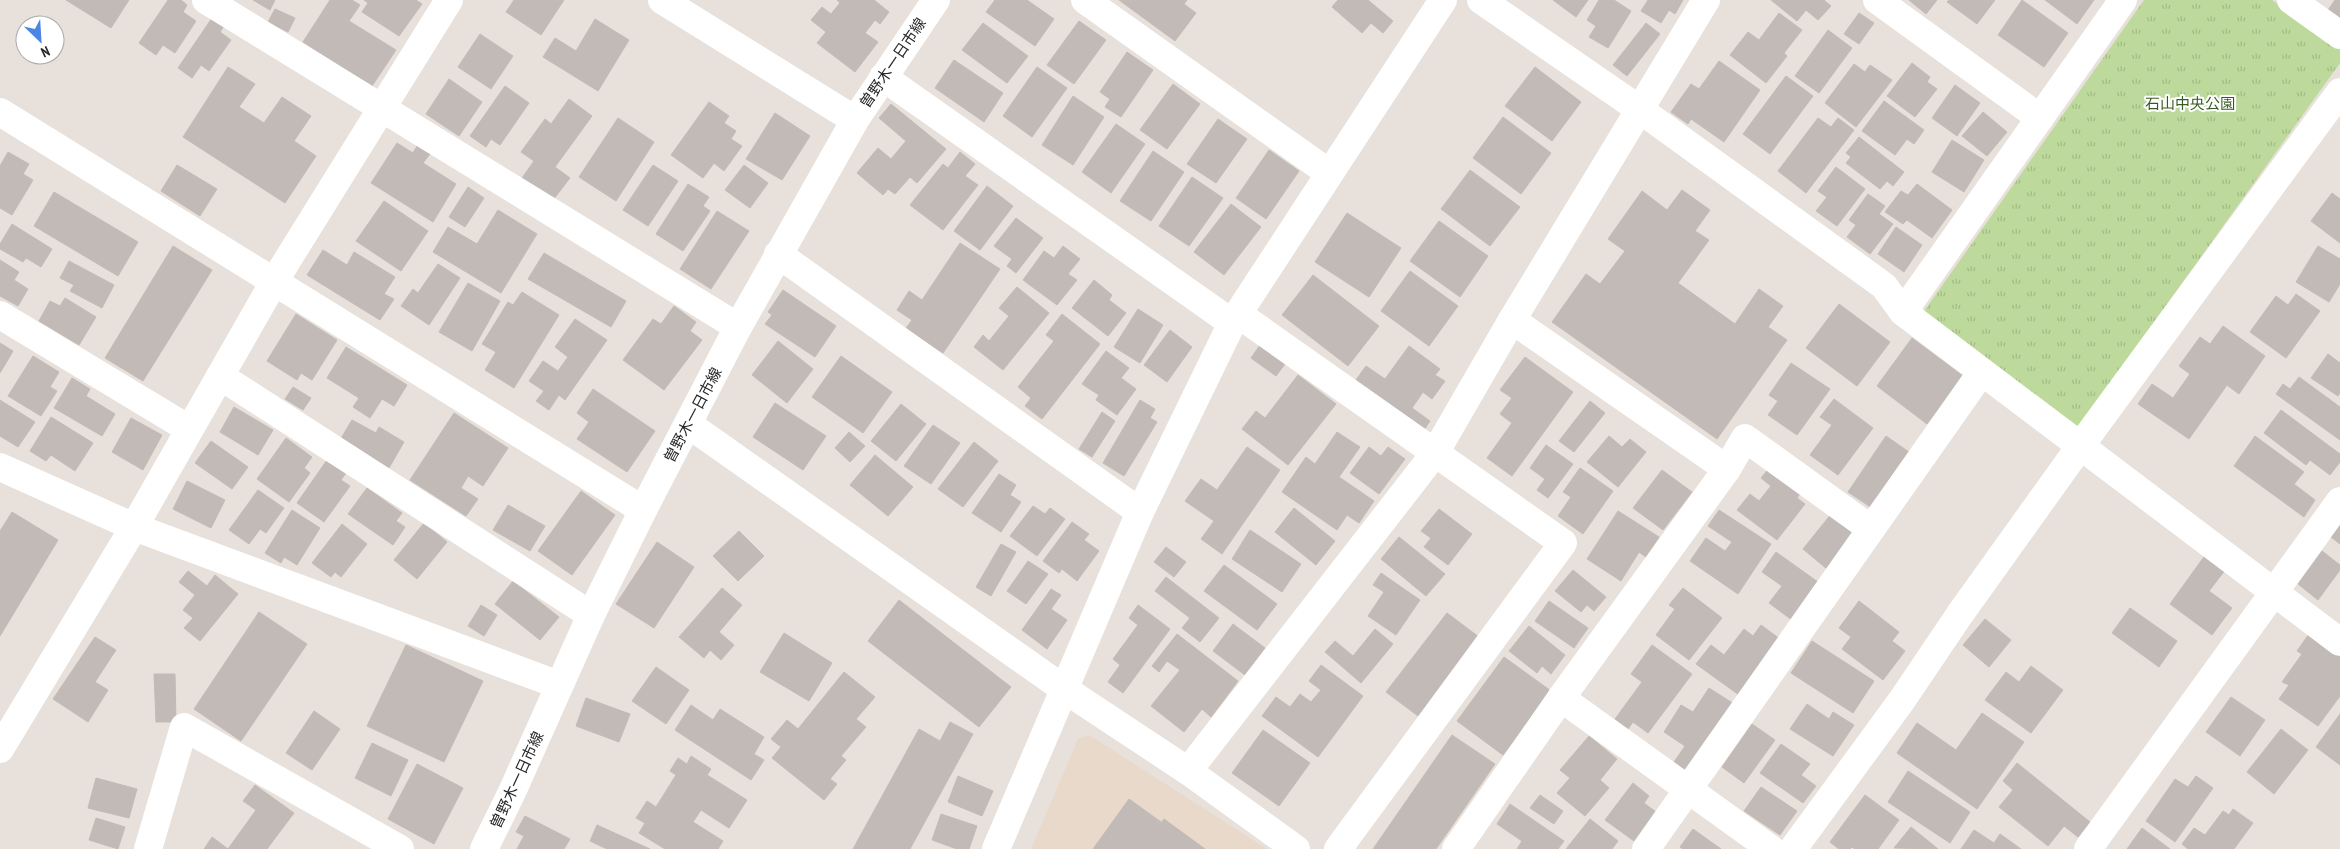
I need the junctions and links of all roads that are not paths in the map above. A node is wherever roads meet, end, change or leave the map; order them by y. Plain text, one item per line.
1 (206, 0) edge
2 (449, 0) edge
3 (662, 0) edge
4 (936, 0) edge
5 (1085, 0) edge
6 (1443, 0) edge
7 (1481, 0) edge
8 (1706, 0) edge
9 (1877, 0) edge
10 (2123, 0) edge
11 (2291, 0) edge
12 (2340, 35) edge
13 (883, 77) junction
14 (2340, 92) edge
15 (1639, 109) junction
16 (382, 110) junction
17 (0, 112) edge
18 (2040, 118) junction
19 (855, 120) junction
20 (1330, 173) junction
21 (778, 254) junction
22 (274, 280) junction
23 (1903, 312) junction
24 (0, 315) edge
25 (1235, 319) junction
26 (1512, 320) junction
27 (738, 327) junction
28 (1982, 373) junction
29 (220, 376) junction
30 (688, 424) junction
31 (189, 429) junction
32 (2081, 445) junction
33 (1435, 452) junction
34 (0, 467) edge
35 (1727, 469) junction
36 (2340, 501) edge
37 (643, 510) junction
38 (1140, 512) junction
39 (134, 527) junction
40 (1871, 529) junction
41 (2273, 592) junction
42 (591, 615) junction
43 (2340, 642) edge
44 (559, 685) junction
45 (1064, 689) junction
46 (1561, 698) junction
47 (0, 749) edge
48 (1188, 771) junction
49 (1690, 790) junction
50 (148, 849) edge
51 (400, 849) edge
52 (484, 849) edge
53 (996, 849) edge
54 (1296, 849) edge
55 (1338, 849) edge
56 (1456, 849) edge
57 (1646, 849) edge
58 (1771, 849) edge
59 (1793, 849) edge
60 (2088, 849) edge

1 - 16 street
2 - 16 street
3 - 19 street
4 - 13 street, 曽野木一日市線
5 - 20 street
6 - 20 street
7 - 15 street
8 - 15 street
9 - 18 street
10 - 18 street
11 - 12 street
13 - 19 street, 曽野木一日市線
13 - 25 street
14 - 32 street
15 - 23 street
15 - 26 street
16 - 22 street
16 - 27 street
17 - 22 street
18 - 23 street
19 - 21 street, 曽野木一日市線
20 - 25 street
21 - 27 street, 曽野木一日市線
21 - 38 street
22 - 29 street
22 - 37 street
23 - 28 street
24 - 31 street
25 - 33 street
25 - 38 street
26 - 33 street
26 - 35 street
27 - 30 street, 曽野木一日市線
28 - 32 street
28 - 40 street
29 - 31 street
29 - 42 street
30 - 37 street, 曽野木一日市線
30 - 45 street
31 - 39 street
32 - 41 street
32 - 59 street
33 - 48 street
33 - 55 street
34 - 39 street
35 - 40 street
35 - 46 street
36 - 41 street
37 - 42 street, 曽野木一日市線
38 - 45 street
39 - 44 street
39 - 47 street
40 - 49 street
41 - 43 street
41 - 60 street
42 - 44 street, 曽野木一日市線
44 - 52 street, 曽野木一日市線
45 - 48 street
45 - 53 street
46 - 49 street
46 - 56 street
48 - 54 street
49 - 57 street
49 - 58 street
50 - 51 street

